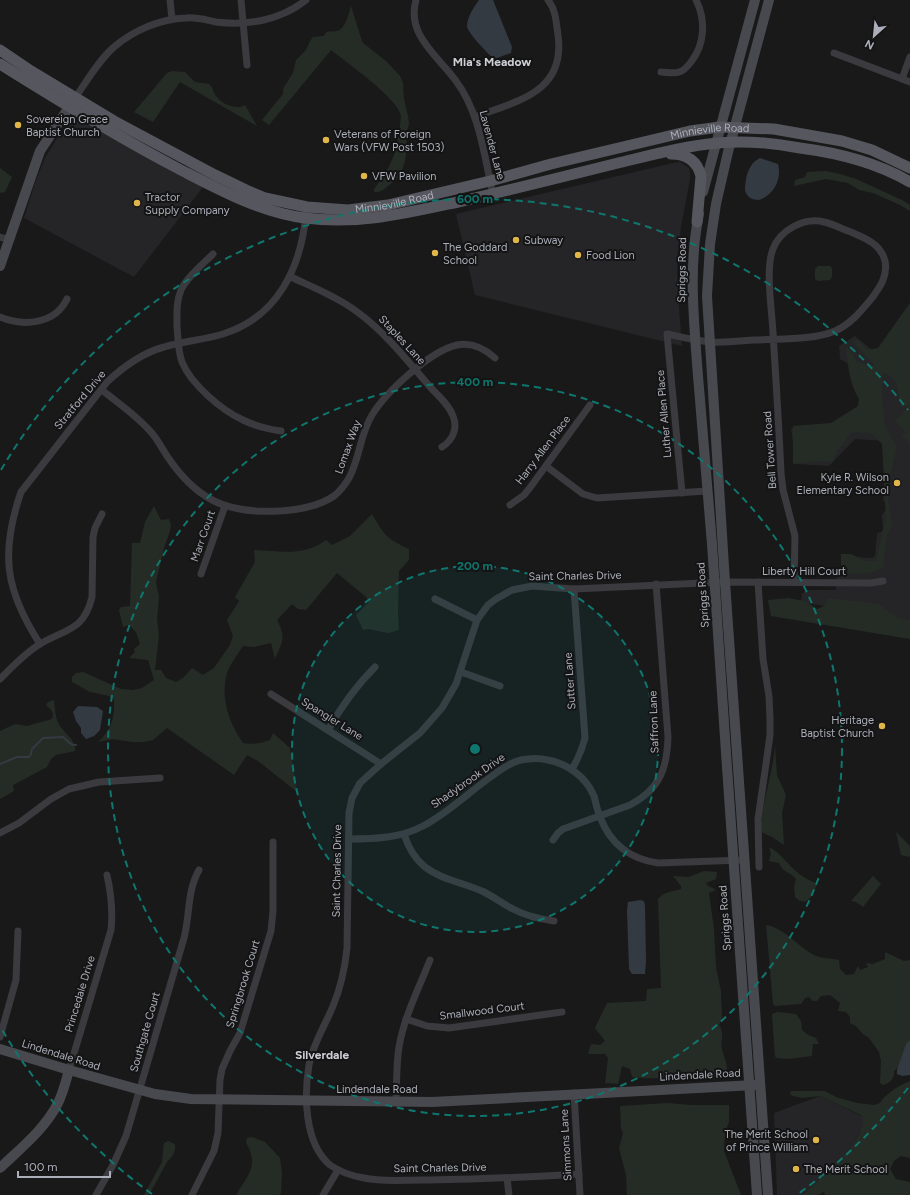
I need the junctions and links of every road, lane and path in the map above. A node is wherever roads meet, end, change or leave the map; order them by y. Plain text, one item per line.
1 (170, 0) edge
2 (241, 0) edge
3 (306, 0) edge
4 (416, 0) edge
5 (548, 0) edge
6 (696, 0) edge
7 (755, 0) edge
8 (769, 0) edge
9 (172, 19) junction
10 (243, 23) junction
11 (0, 50) edge
12 (834, 53) dead end
13 (910, 57) edge
14 (0, 64) edge
15 (246, 65) dead end
16 (660, 72) dead end
17 (902, 79) junction
18 (910, 82) edge
19 (72, 102) junction
20 (475, 117) junction
21 (735, 127) junction
22 (720, 128) junction
23 (731, 142) junction
24 (716, 143) junction
25 (638, 158) junction
26 (910, 168) edge
27 (490, 181) junction
28 (910, 182) edge
29 (493, 194) junction
30 (306, 212) junction
31 (697, 222) junction
32 (5, 238) edge
33 (213, 254) dead end
34 (0, 266) edge
35 (290, 277) junction
36 (67, 299) dead end
37 (0, 317) edge
38 (696, 339) junction
39 (774, 339) junction
40 (710, 342) junction
41 (178, 344) junction
42 (495, 358) dead end
43 (415, 370) junction
44 (102, 390) junction
45 (590, 405) dead end
46 (281, 431) dead end
47 (442, 447) dead end
48 (546, 466) junction
49 (708, 491) junction
50 (682, 492) junction
51 (510, 505) dead end
52 (225, 506) junction
53 (102, 514) dead end
54 (2, 563) edge
55 (201, 574) dead end
56 (883, 581) dead end
57 (714, 582) junction
58 (725, 582) junction
59 (758, 582) junction
60 (794, 582) junction
61 (656, 584) junction
62 (574, 589) junction
63 (435, 599) dead end
64 (477, 620) junction
65 (40, 644) junction
66 (375, 668) dead end
67 (461, 672) junction
68 (0, 679) edge
69 (500, 686) dead end
70 (271, 694) dead end
71 (328, 730) junction
72 (381, 764) junction
73 (572, 769) junction
74 (160, 778) dead end
75 (599, 816) junction
76 (0, 833) edge
77 (404, 834) junction
78 (349, 839) junction
79 (553, 840) dead end
80 (273, 842) dead end
81 (744, 860) junction
82 (733, 861) junction
83 (759, 867) dead end
84 (199, 870) dead end
85 (107, 875) dead end
86 (554, 921) dead end
87 (18, 931) dead end
88 (430, 960) dead end
89 (562, 1012) dead end
90 (406, 1020) junction
91 (0, 1037) edge
92 (0, 1049) edge
93 (69, 1070) junction
94 (760, 1084) junction
95 (749, 1085) junction
96 (140, 1090) junction
97 (574, 1093) junction
98 (219, 1100) junction
99 (307, 1101) junction
100 (396, 1102) junction
101 (0, 1168) edge
102 (338, 1170) junction
103 (579, 1174) junction
104 (508, 1178) junction
105 (96, 1195) edge
106 (192, 1195) edge
107 (323, 1195) edge
108 (508, 1195) edge
109 (580, 1195) edge
110 (758, 1195) edge
111 (768, 1195) edge

1 - 9 street
2 - 10 street
3 - 10 street
4 - 20 street, Lavender Lane
5 - 20 street
6 - 16 street
7 - 22 main road, Spriggs Road
8 - 21 main road, Spriggs Road
9 - 10 street
9 - 19 street
10 - 15 street
11 - 19 main road, Minnieville Road
12 - 17 street
13 - 17 street
14 - 19 main road, Minnieville Road
17 - 18 street
19 - 30 main road, Minnieville Road
19 - 32 main road
20 - 27 street, Lavender Lane
21 - 22 main road, Minnieville Road
21 - 23 main road, Spriggs Road
21 - 26 main road, Minnieville Road
22 - 24 main road, Spriggs Road
22 - 27 main road, Minnieville Road
23 - 24 main road, Minnieville Road
23 - 28 main road, Minnieville Road
23 - 40 main road, Spriggs Road
24 - 25 main road, Minnieville Road
24 - 31 main road, Spriggs Road
25 - 29 main road, Minnieville Road
25 - 31 main road
27 - 29 street, Lavender Lane
27 - 30 main road, Minnieville Road
29 - 30 main road, Minnieville Road
30 - 35 street, Stratford Drive
31 - 38 main road, Spriggs Road
32 - 34 main road
33 - 41 street
35 - 41 street, Stratford Drive
35 - 43 street, Staples Lane
36 - 37 street
38 - 40 street
38 - 49 main road, Spriggs Road
38 - 50 street, Luther Allen Place
39 - 39 street
39 - 40 street
39 - 60 street, Bell Tower Road
40 - 58 main road, Spriggs Road
41 - 44 street, Stratford Drive
41 - 46 street
42 - 43 street, Lomax Way
43 - 47 street, Staples Lane
43 - 52 street, Lomax Way
44 - 52 street, Lomax Way
44 - 54 street, Stratford Drive
45 - 48 street, Harry Allen Place
48 - 50 street
48 - 51 street, Harry Allen Place
49 - 50 street
49 - 57 main road, Spriggs Road
52 - 55 street, Marr Court
53 - 65 street
54 - 65 street, Stratford Drive
56 - 60 street, Liberty Hill Court
57 - 58 street, Saint Charles Drive
57 - 61 street, Saint Charles Drive
57 - 82 main road, Spriggs Road
58 - 59 street, Liberty Hill Court
58 - 81 main road, Spriggs Road
59 - 60 street, Liberty Hill Court
59 - 83 street
61 - 62 street, Saint Charles Drive
61 - 75 street, Saffron Lane
62 - 64 street, Saint Charles Drive
62 - 73 street, Sutter Lane
63 - 64 street
64 - 67 street, Saint Charles Drive
65 - 68 street
66 - 71 street
67 - 69 street
67 - 72 street, Saint Charles Drive
70 - 71 street, Spangler Lane
71 - 72 street, Spangler Lane
72 - 78 street, Saint Charles Drive
73 - 75 street, Shadybrook Drive
73 - 77 street, Shadybrook Drive
74 - 76 street
75 - 79 street, Saffron Lane
75 - 82 street, Shadybrook Drive
77 - 78 street, Shadybrook Drive
77 - 86 street
78 - 99 street, Saint Charles Drive
80 - 98 street, Springbrook Court
81 - 82 street, Shadybrook Drive
81 - 94 main road, Spriggs Road
82 - 95 main road, Spriggs Road
84 - 96 street, Southgate Court
85 - 93 street, Princedale Drive
87 - 91 street
88 - 90 street
89 - 90 street, Smallwood Court
90 - 100 street
92 - 93 main road, Lindendale Road
93 - 96 main road, Lindendale Road
93 - 101 main road, Princedale Drive
94 - 95 main road, Lindendale Road
94 - 111 main road, Spriggs Road
95 - 97 main road, Lindendale Road
95 - 110 main road, Spriggs Road
96 - 98 main road, Lindendale Road
96 - 105 street, Southgate Court
97 - 100 main road, Lindendale Road
97 - 103 street, Simmons Lane
98 - 99 main road, Lindendale Road
98 - 106 street, Springbrook Court
99 - 100 main road, Lindendale Road
99 - 102 street, Saint Charles Drive
102 - 104 street, Saint Charles Drive
102 - 107 street
103 - 104 street, Saint Charles Drive
103 - 109 street, Simmons Lane
104 - 108 street

